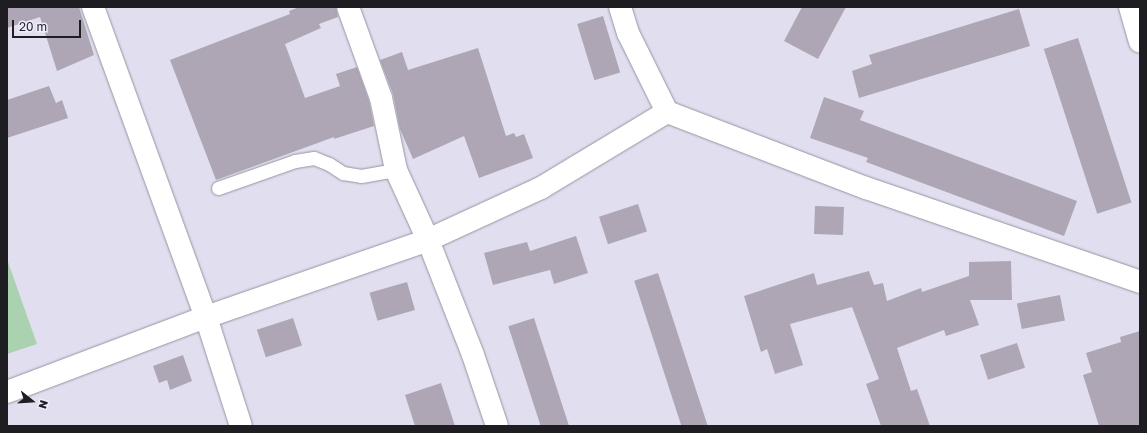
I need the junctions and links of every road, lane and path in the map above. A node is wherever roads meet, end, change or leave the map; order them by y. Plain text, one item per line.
1 (93, 7) edge
2 (348, 7) edge
3 (620, 7) edge
4 (1130, 7) edge
5 (1140, 42) edge
6 (667, 112) junction
7 (396, 170) junction
8 (218, 188) dead end
9 (428, 240) junction
10 (1140, 282) edge
11 (206, 317) junction
12 (7, 392) edge
13 (241, 426) edge
14 (497, 426) edge

1 - 11 street
2 - 7 street
3 - 6 street
4 - 5 street
6 - 9 street
6 - 10 street
7 - 8 lane
7 - 9 street
9 - 11 street
9 - 14 street
11 - 12 street
11 - 13 street

